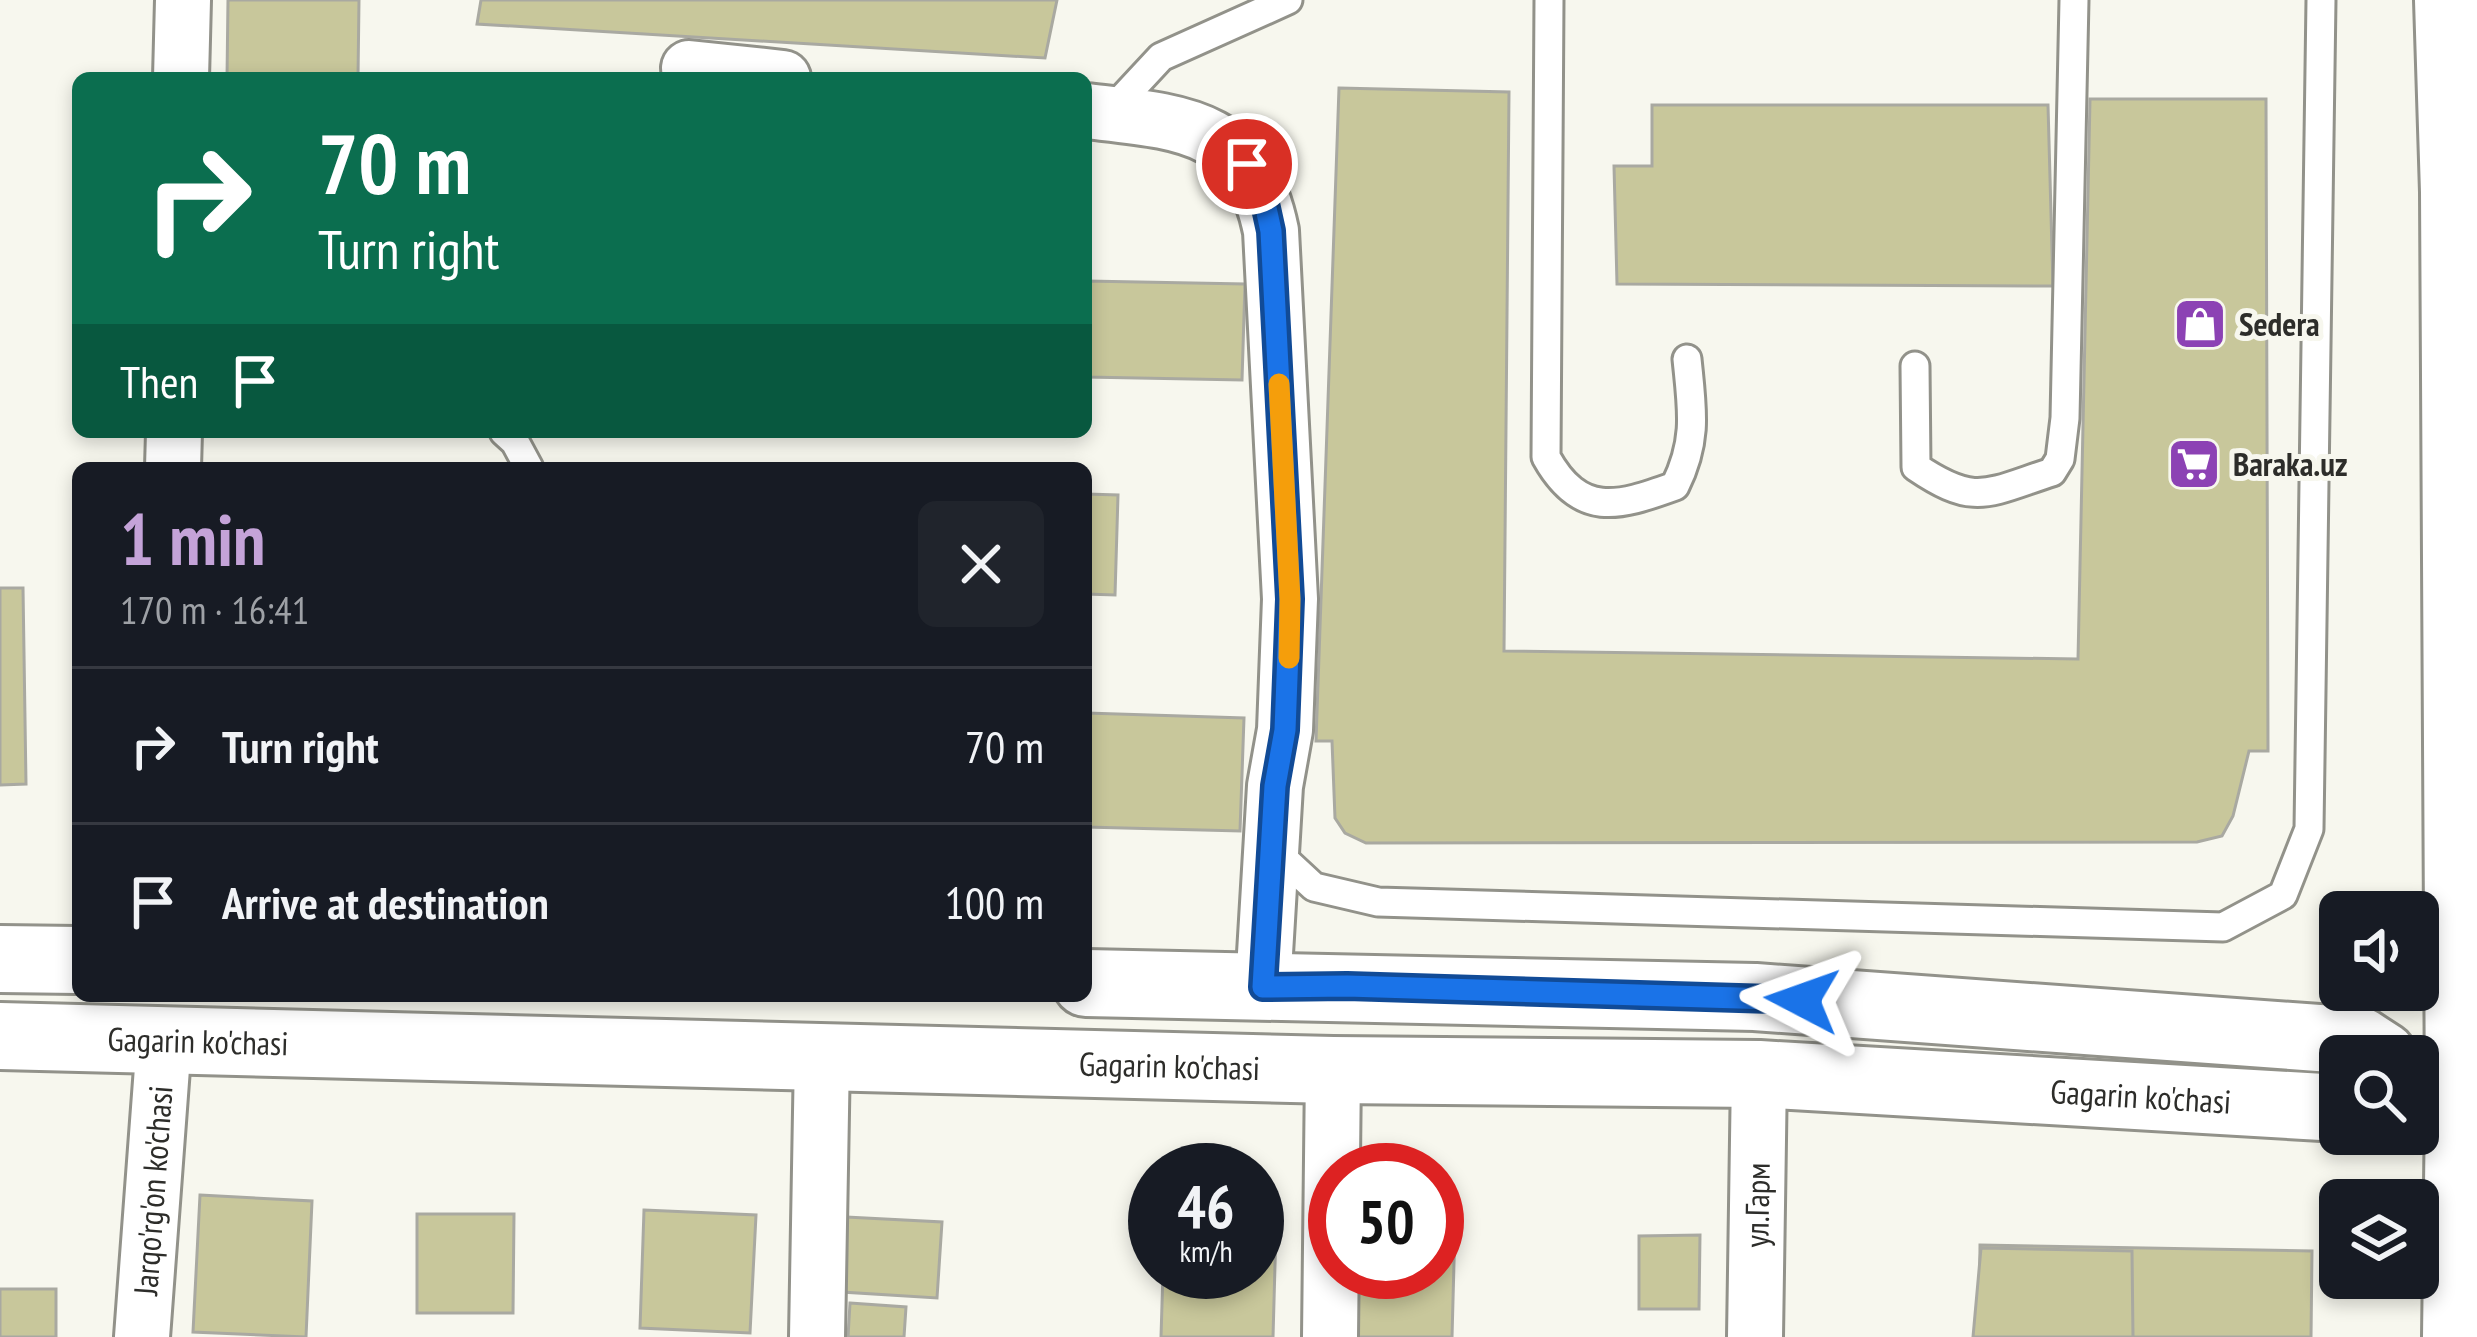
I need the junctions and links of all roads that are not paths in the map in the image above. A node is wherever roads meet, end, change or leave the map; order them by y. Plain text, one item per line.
1 (183, 0) edge
2 (1288, 0) edge
3 (1549, 0) edge
4 (2074, 0) edge
5 (2321, 0) edge
6 (2448, 0) edge
7 (689, 68) dead end
8 (181, 72) edge
9 (727, 72) edge
10 (1097, 112) edge
11 (2466, 191) edge
12 (1687, 359) dead end
13 (1915, 366) dead end
14 (1273, 849) junction
15 (0, 959) edge
16 (72, 960) edge
17 (1092, 983) edge
18 (1263, 987) junction
19 (0, 1036) edge
20 (2319, 1038) edge
21 (164, 1041) junction
22 (822, 1056) junction
23 (1333, 1070) junction
24 (1759, 1074) junction
25 (2443, 1102) edge
26 (2319, 1107) edge
27 (142, 1337) edge
28 (817, 1337) edge
29 (1330, 1337) edge
30 (1755, 1337) edge
31 (2456, 1337) edge

1 - 8 street
2 - 10 lane
3 - 12 lane
4 - 13 lane
5 - 14 lane
6 - 11 main road
7 - 9 street
10 - 14 street
11 - 25 main road
14 - 18 street
15 - 16 main road
17 - 18 main road, Gagarin ko'chasi
18 - 20 main road, Gagarin ko'chasi
19 - 21 main road, Gagarin ko'chasi
21 - 22 main road, Gagarin ko'chasi
21 - 27 street, Jarqo'rg'on ko'chasi
22 - 23 main road, Gagarin ko'chasi
22 - 28 street
23 - 24 main road, Gagarin ko'chasi
23 - 29 street
24 - 26 main road, Gagarin ko'chasi
24 - 30 street, ул.Гарм
25 - 31 main road

